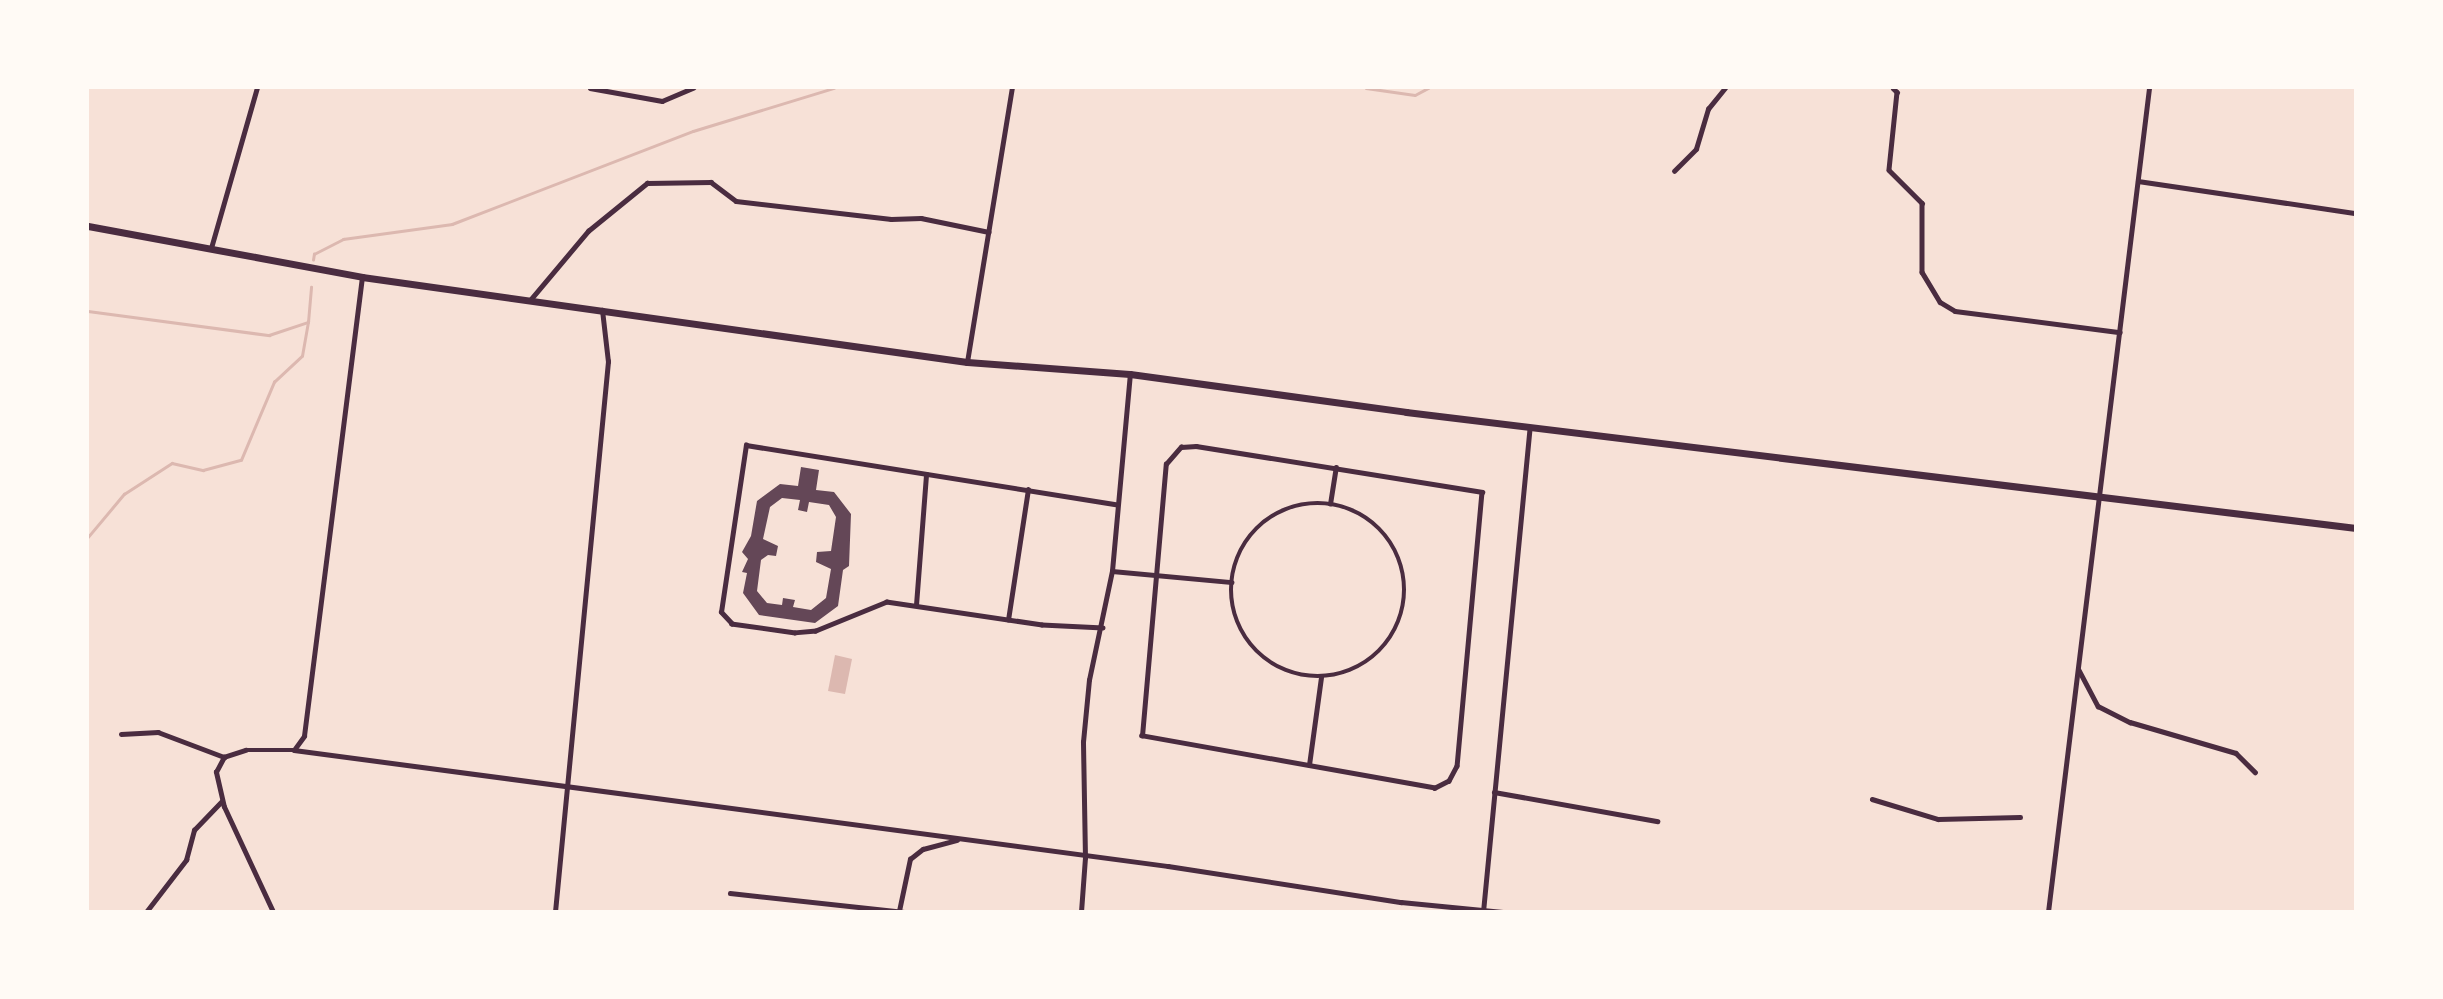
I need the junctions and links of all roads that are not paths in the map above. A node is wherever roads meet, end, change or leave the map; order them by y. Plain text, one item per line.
1 (257, 88) edge
2 (590, 88) edge
3 (693, 88) edge
4 (1012, 88) edge
5 (1726, 88) edge
6 (1893, 88) edge
7 (2149, 88) edge
8 (1674, 171) dead end
9 (2138, 181) junction
10 (2356, 213) edge
11 (88, 226) edge
12 (989, 232) junction
13 (211, 251) junction
14 (362, 277) junction
15 (531, 299) junction
16 (602, 309) junction
17 (2120, 332) junction
18 (967, 362) junction
19 (1130, 373) junction
20 (1530, 428) junction
21 (1336, 467) junction
22 (926, 474) junction
23 (1028, 490) junction
24 (2101, 494) junction
25 (1115, 504) junction
26 (1330, 504) junction
27 (2356, 528) edge
28 (1112, 570) junction
29 (1158, 577) junction
30 (1231, 582) junction
31 (916, 605) junction
32 (1009, 620) junction
33 (1103, 628) junction
34 (2078, 669) junction
35 (1321, 677) junction
36 (121, 734) dead end
37 (294, 750) junction
38 (224, 757) junction
39 (1309, 765) junction
40 (2255, 772) dead end
41 (566, 788) junction
42 (1494, 792) junction
43 (1872, 799) dead end
44 (223, 800) junction
45 (2020, 817) dead end
46 (1657, 821) dead end
47 (961, 839) junction
48 (1086, 858) junction
49 (730, 893) dead end
50 (1483, 910) edge
51 (900, 911) edge
52 (146, 912) edge
53 (273, 912) edge
54 (555, 912) edge
55 (1081, 912) edge
56 (1503, 912) edge
57 (2048, 912) edge

1 - 13 street
2 - 3 street
4 - 12 street
5 - 8 street
6 - 17 street
7 - 9 street
9 - 10 street
9 - 17 street
11 - 13 highway
12 - 15 street
12 - 18 street
13 - 14 highway
14 - 15 highway
14 - 37 street
15 - 16 highway
16 - 18 highway
16 - 41 street
17 - 24 street
18 - 19 highway
19 - 20 highway
19 - 25 street
20 - 24 highway
20 - 42 street
21 - 26 street
21 - 29 street
21 - 39 street
22 - 23 street
22 - 31 street
22 - 31 street
23 - 25 street
23 - 32 street
24 - 27 highway
24 - 34 street
25 - 28 street
26 - 30 street
26 - 35 street
28 - 29 street
28 - 33 street
29 - 30 street
29 - 39 street
30 - 35 street
31 - 32 street
32 - 33 street
33 - 48 street
34 - 40 street
34 - 57 street
35 - 39 street
36 - 38 street
37 - 38 street
37 - 41 street
38 - 44 street
41 - 47 street
41 - 54 street
42 - 46 street
42 - 50 street
43 - 45 street
44 - 52 street
44 - 53 street
47 - 48 street
47 - 51 street
48 - 50 street
48 - 55 street
49 - 51 street
50 - 56 street

